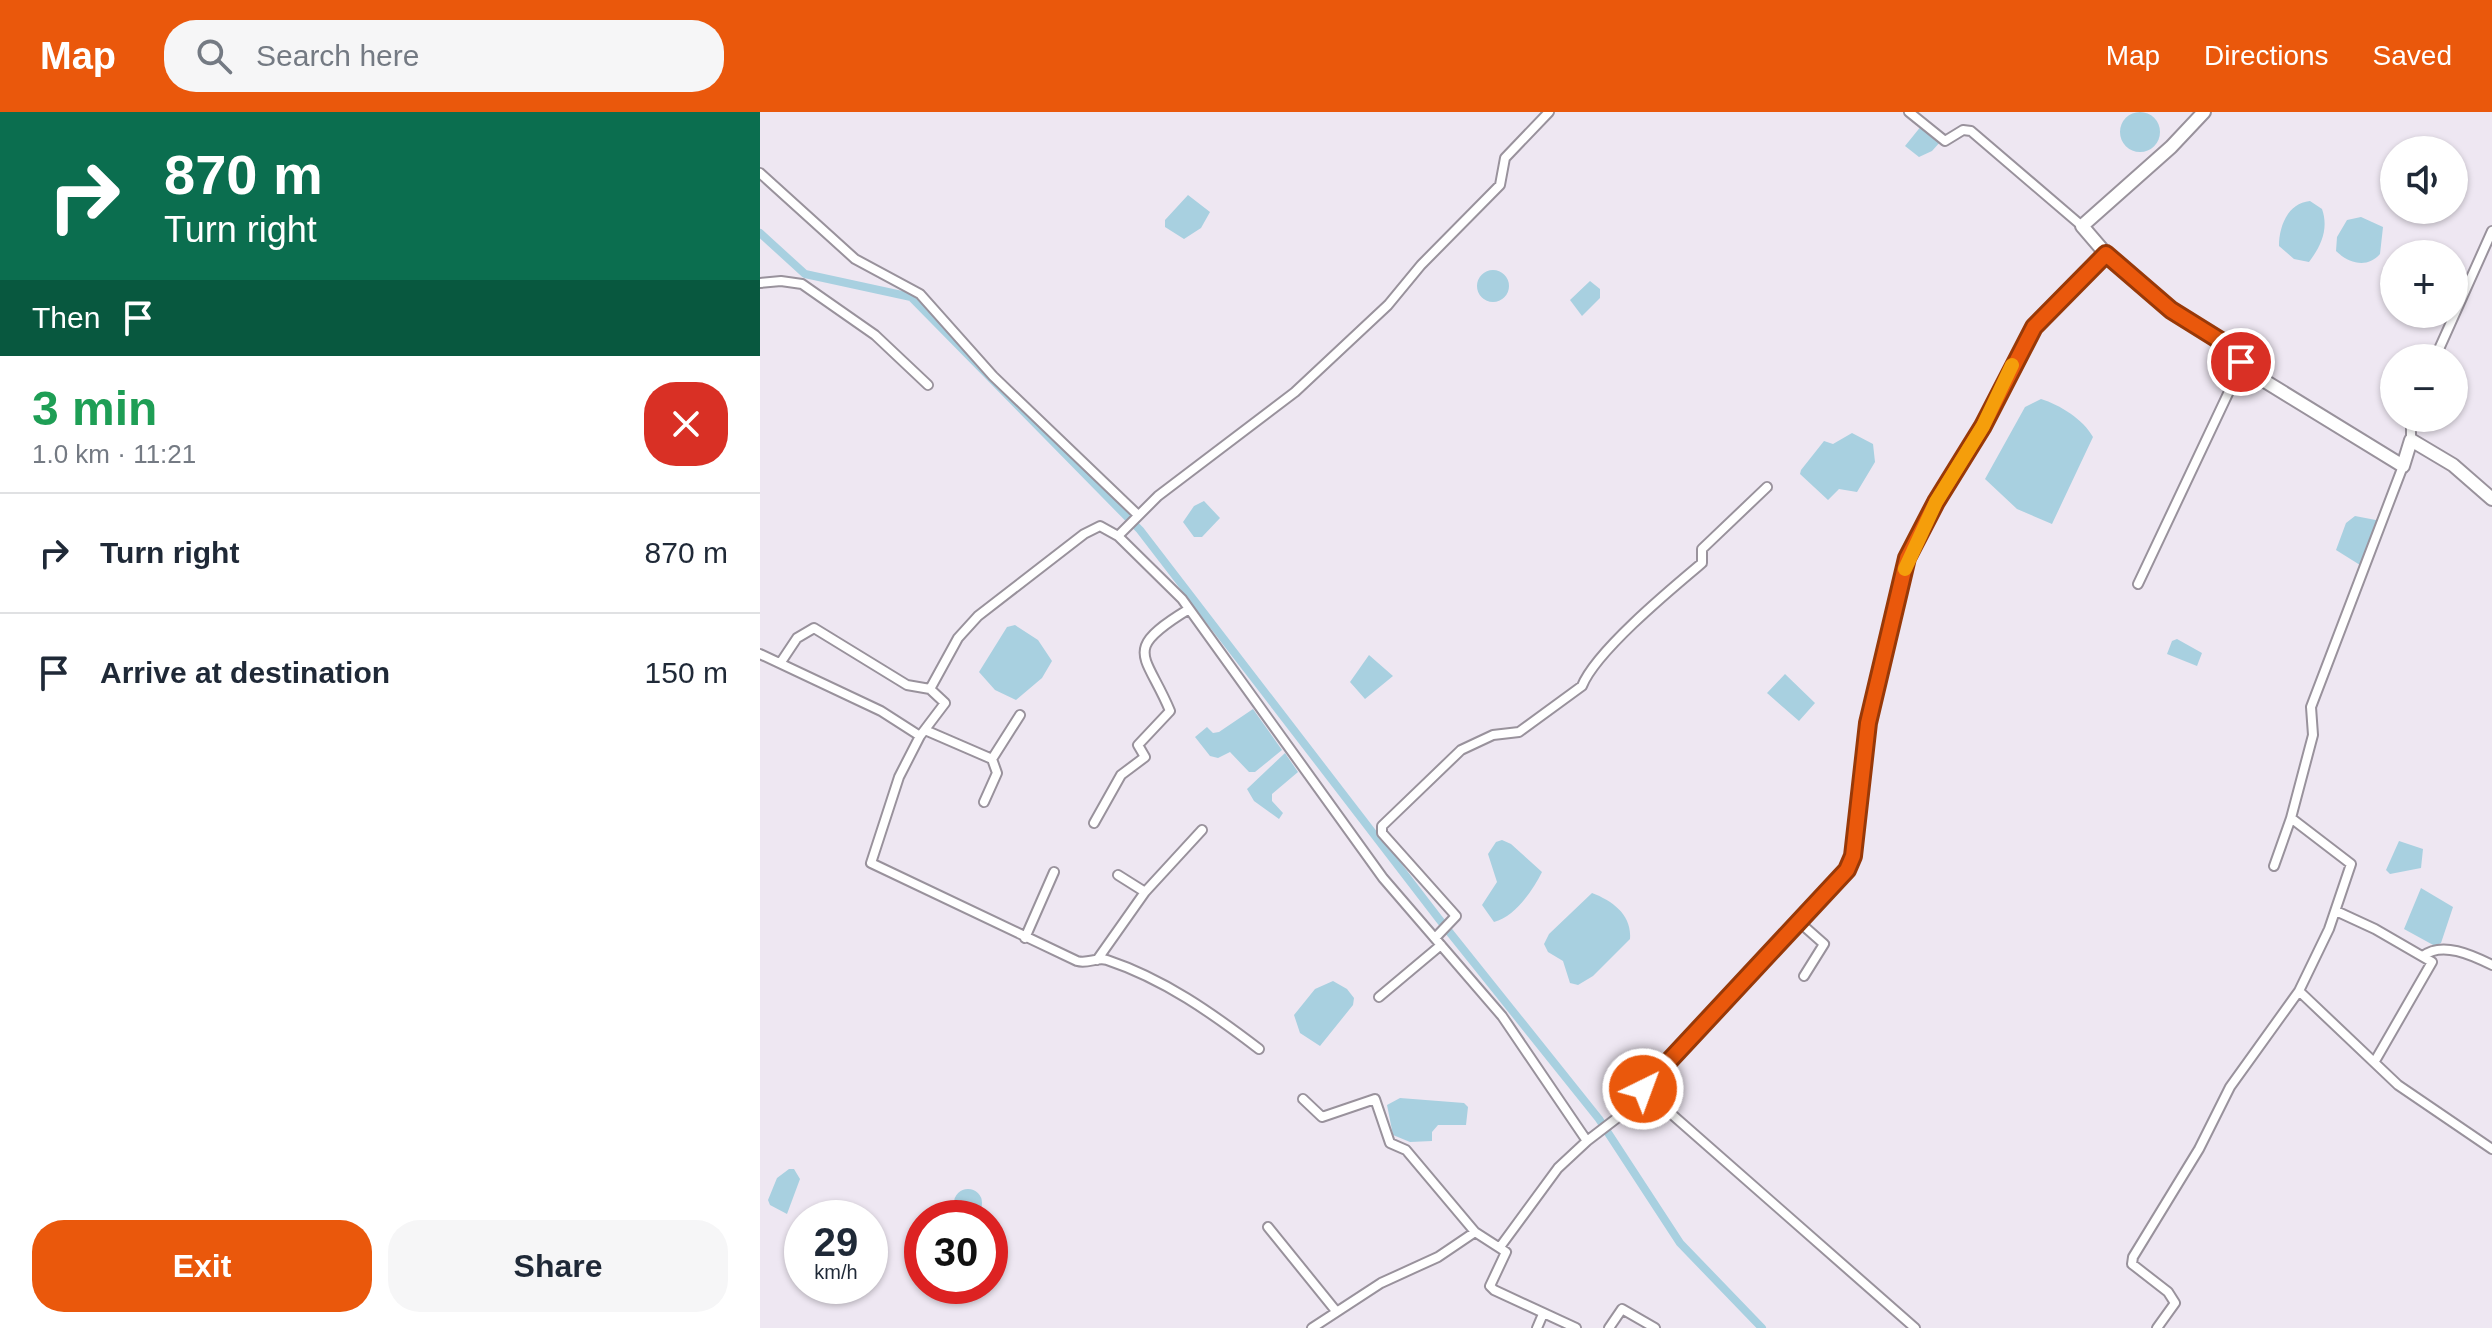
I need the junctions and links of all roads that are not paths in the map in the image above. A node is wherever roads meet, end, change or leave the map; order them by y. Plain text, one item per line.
1 (1549, 112) edge
2 (1909, 112) edge
3 (2204, 112) edge
4 (760, 173) edge
5 (2082, 226) junction
6 (2492, 231) edge
7 (2106, 254) junction
8 (760, 283) edge
9 (2441, 344) edge
10 (2242, 364) junction
11 (928, 385) dead end
12 (2411, 432) edge
13 (2411, 440) junction
14 (2403, 466) junction
15 (1767, 487) dead end
16 (2492, 499) edge
17 (1136, 517) junction
18 (1121, 533) junction
19 (2138, 584) dead end
20 (1189, 609) junction
21 (760, 654) edge
22 (781, 662) junction
23 (930, 689) junction
24 (1020, 715) dead end
25 (923, 733) junction
26 (992, 759) junction
27 (984, 802) dead end
28 (2291, 818) junction
29 (1094, 823) dead end
30 (1202, 830) dead end
31 (2274, 866) dead end
32 (1054, 872) dead end
33 (1118, 875) dead end
34 (1145, 892) junction
35 (2336, 911) junction
36 (1798, 921) junction
37 (1025, 938) junction
38 (1439, 938) junction
39 (2423, 956) junction
40 (1097, 960) junction
41 (2492, 965) edge
42 (1804, 976) dead end
43 (2299, 991) junction
44 (1379, 997) dead end
45 (1259, 1049) dead end
46 (2375, 1061) junction
47 (1643, 1089) junction
48 (1303, 1099) dead end
49 (1589, 1140) junction
50 (2492, 1149) edge
51 (1268, 1227) dead end
52 (1475, 1232) junction
53 (1500, 1247) junction
54 (1336, 1311) junction
55 (1543, 1314) junction
56 (1312, 1328) edge
57 (1537, 1328) edge
58 (1576, 1328) edge
59 (1609, 1328) edge
60 (1655, 1328) edge
61 (1915, 1328) edge
62 (2157, 1328) edge

1 - 17 street
2 - 5 street
3 - 5 street
4 - 17 street
5 - 7 street
6 - 9 street
7 - 10 street
7 - 36 street
8 - 11 street
10 - 14 street
10 - 19 street
12 - 13 street
13 - 14 street
13 - 16 street
14 - 28 street
15 - 38 street
17 - 18 street
18 - 20 street
18 - 23 street
20 - 29 street
20 - 38 street
21 - 22 street
22 - 23 street
22 - 25 street
23 - 25 street
24 - 26 street
25 - 26 street
25 - 37 street
26 - 27 street
28 - 31 street
28 - 35 street
30 - 34 street
32 - 37 street
33 - 34 street
34 - 40 street
35 - 39 street
35 - 43 street
36 - 42 street
36 - 47 street
37 - 40 street
38 - 44 street
38 - 49 street
39 - 41 street
39 - 46 street
40 - 45 street
43 - 46 street
43 - 62 street
46 - 50 street
47 - 49 street
47 - 61 street
48 - 52 street
49 - 53 street
51 - 54 street
52 - 53 street
52 - 54 street
53 - 55 street
54 - 56 street
55 - 57 street
55 - 58 street
59 - 60 street

